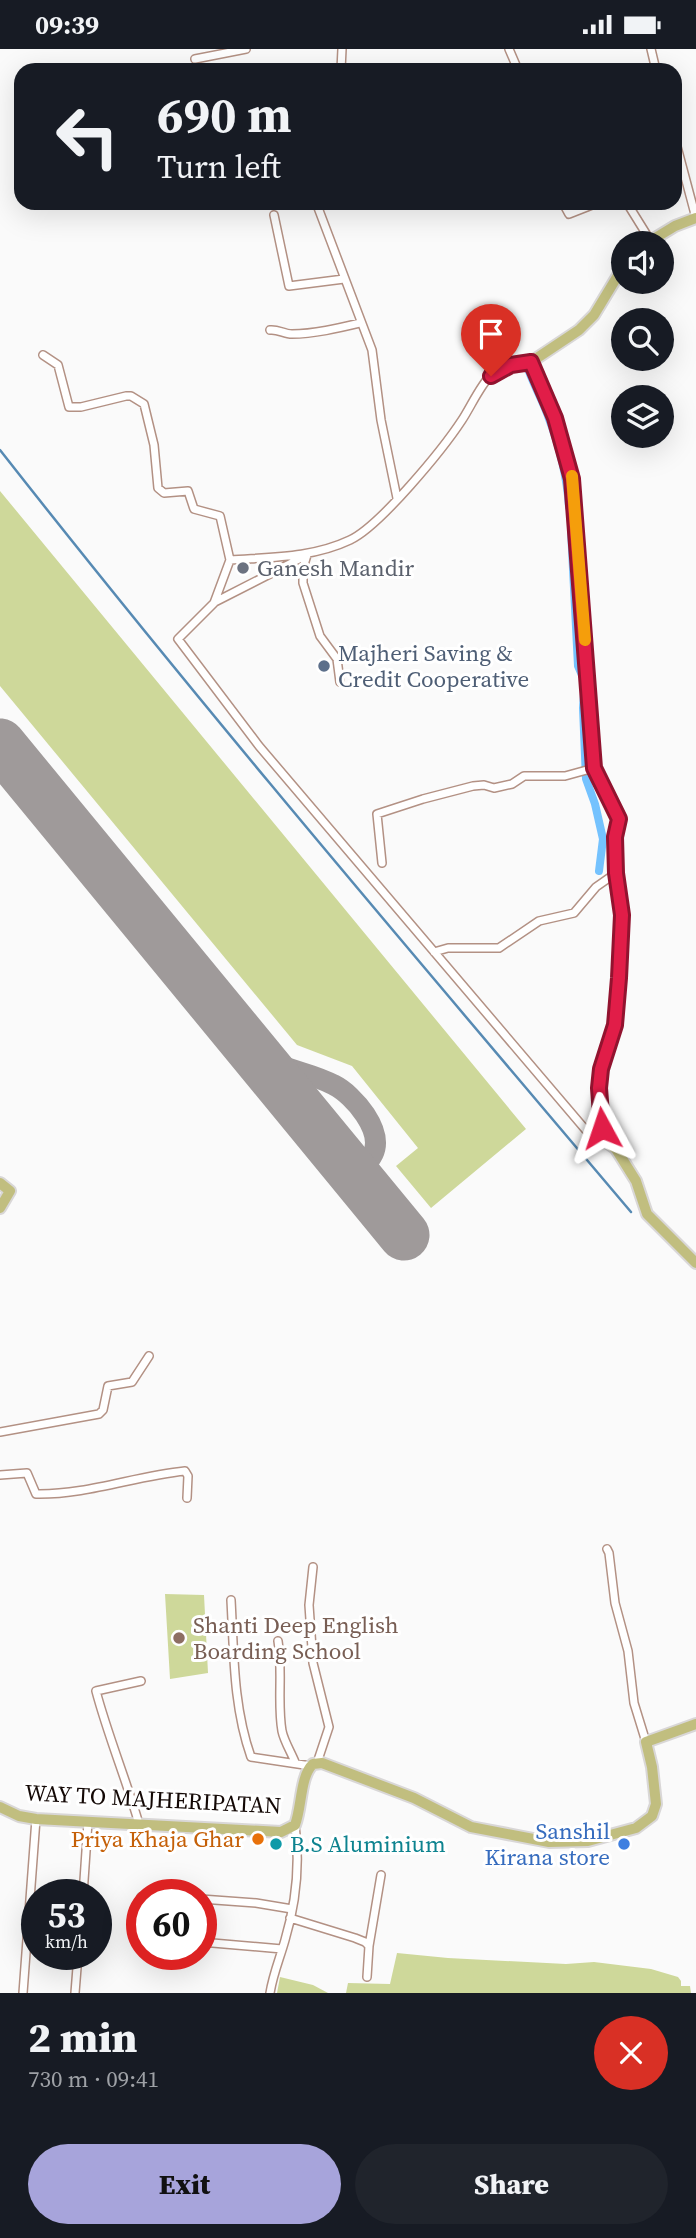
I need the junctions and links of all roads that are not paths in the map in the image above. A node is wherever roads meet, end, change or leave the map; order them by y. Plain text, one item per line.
1 (246, 49) edge
2 (195, 58) dead end
3 (682, 166) edge
4 (319, 210) edge
5 (631, 210) edge
6 (274, 215) dead end
7 (696, 218) edge
8 (642, 231) edge
9 (666, 231) edge
10 (344, 279) junction
11 (611, 287) edge
12 (360, 323) junction
13 (270, 330) dead end
14 (43, 355) dead end
15 (531, 362) junction
16 (397, 498) junction
17 (307, 555) junction
18 (230, 560) junction
19 (214, 603) junction
20 (340, 682) dead end
21 (594, 768) junction
22 (382, 863) dead end
23 (616, 873) junction
24 (434, 952) junction
25 (608, 1143) junction
26 (0, 1183) edge
27 (0, 1207) edge
28 (696, 1263) edge
29 (149, 1356) dead end
30 (0, 1431) edge
31 (0, 1475) edge
32 (187, 1498) dead end
33 (607, 1549) dead end
34 (313, 1567) dead end
35 (231, 1600) dead end
36 (278, 1641) dead end
37 (141, 1681) dead end
38 (696, 1724) edge
39 (646, 1742) junction
40 (295, 1762) junction
41 (314, 1765) junction
42 (0, 1807) edge
43 (36, 1819) junction
44 (88, 1822) junction
45 (139, 1824) junction
46 (295, 1825) junction
47 (381, 1875) dead end
48 (84, 1879) edge
49 (217, 1900) edge
50 (291, 1913) junction
51 (217, 1943) edge
52 (369, 1946) junction
53 (282, 1949) junction
54 (77, 1970) edge
55 (367, 1977) dead end
56 (23, 1993) edge
57 (75, 1993) edge
58 (270, 1993) edge

1 - 2 street
3 - 7 street
4 - 10 street
5 - 8 street
6 - 10 street
7 - 9 main road
10 - 12 street
11 - 15 main road
12 - 13 street
12 - 16 street
14 - 18 street
15 - 16 street
15 - 21 main road
16 - 17 street
17 - 18 street
17 - 19 street
17 - 20 street
18 - 19 street
19 - 24 street
21 - 22 street
21 - 23 main road
23 - 24 street
23 - 25 main road
24 - 25 street
25 - 28 main road
26 - 27 main road
29 - 30 street
31 - 32 street
33 - 39 street
34 - 41 street
35 - 40 street
36 - 40 street
37 - 45 street
38 - 39 main road
39 - 41 main road
40 - 41 street
41 - 46 main road, WAY TO MAJHERIPATAN
42 - 43 main road, WAY TO MAJHERIPATAN
43 - 44 main road, WAY TO MAJHERIPATAN
43 - 56 street
44 - 45 main road, WAY TO MAJHERIPATAN
44 - 48 street
45 - 46 main road, WAY TO MAJHERIPATAN
46 - 50 street
47 - 52 street
49 - 50 street
50 - 52 street
50 - 53 street
51 - 53 street
52 - 55 street
53 - 58 street
54 - 57 street

